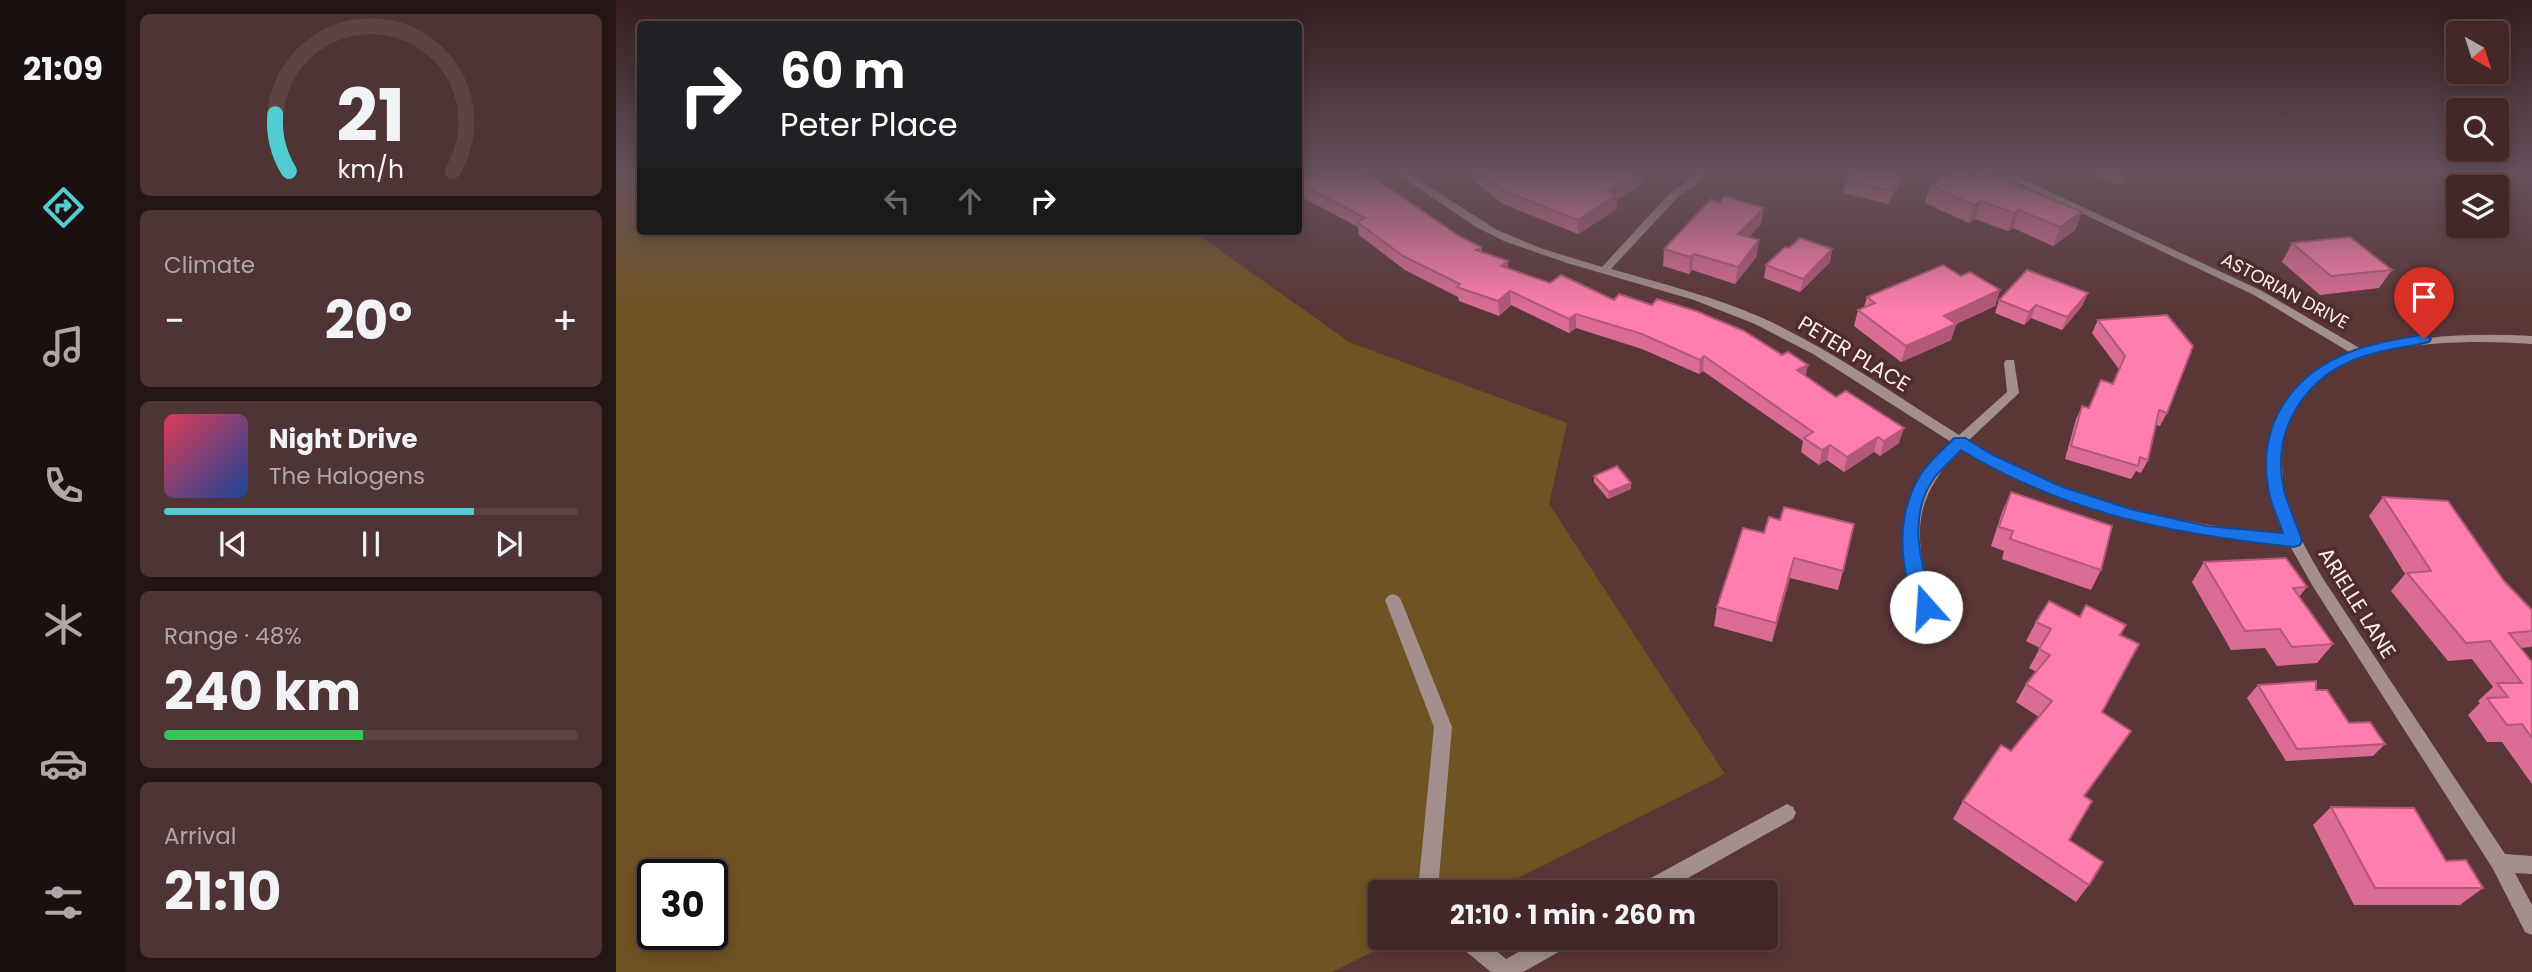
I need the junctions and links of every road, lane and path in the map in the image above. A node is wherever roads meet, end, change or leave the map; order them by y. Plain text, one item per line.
1 (1469, 218) edge
2 (1652, 218) edge
3 (2099, 218) edge
4 (1604, 271) junction
5 (2532, 340) edge
6 (2360, 353) junction
7 (2010, 363) dead end
8 (1960, 442) junction
9 (2294, 541) junction
10 (1393, 600) dead end
11 (1926, 607) dead end
12 (1787, 813) dead end
13 (2500, 863) junction
14 (2532, 864) edge
15 (1429, 880) edge
16 (1667, 880) edge
17 (2532, 925) edge
18 (1480, 950) edge
19 (1543, 950) edge
20 (1507, 971) edge

1 - 4 street, PETER PLACE
2 - 4 street
3 - 6 street, ASTORIAN DRIVE
4 - 8 street, PETER PLACE
5 - 6 street, ARIELLE LANE
6 - 9 street, ARIELLE LANE
7 - 8 street
8 - 9 street, PETER PLACE
8 - 11 street
9 - 13 street, ARIELLE LANE
10 - 15 street
12 - 16 street
13 - 14 street
13 - 17 street, ARIELLE LANE
18 - 20 street
19 - 20 street

